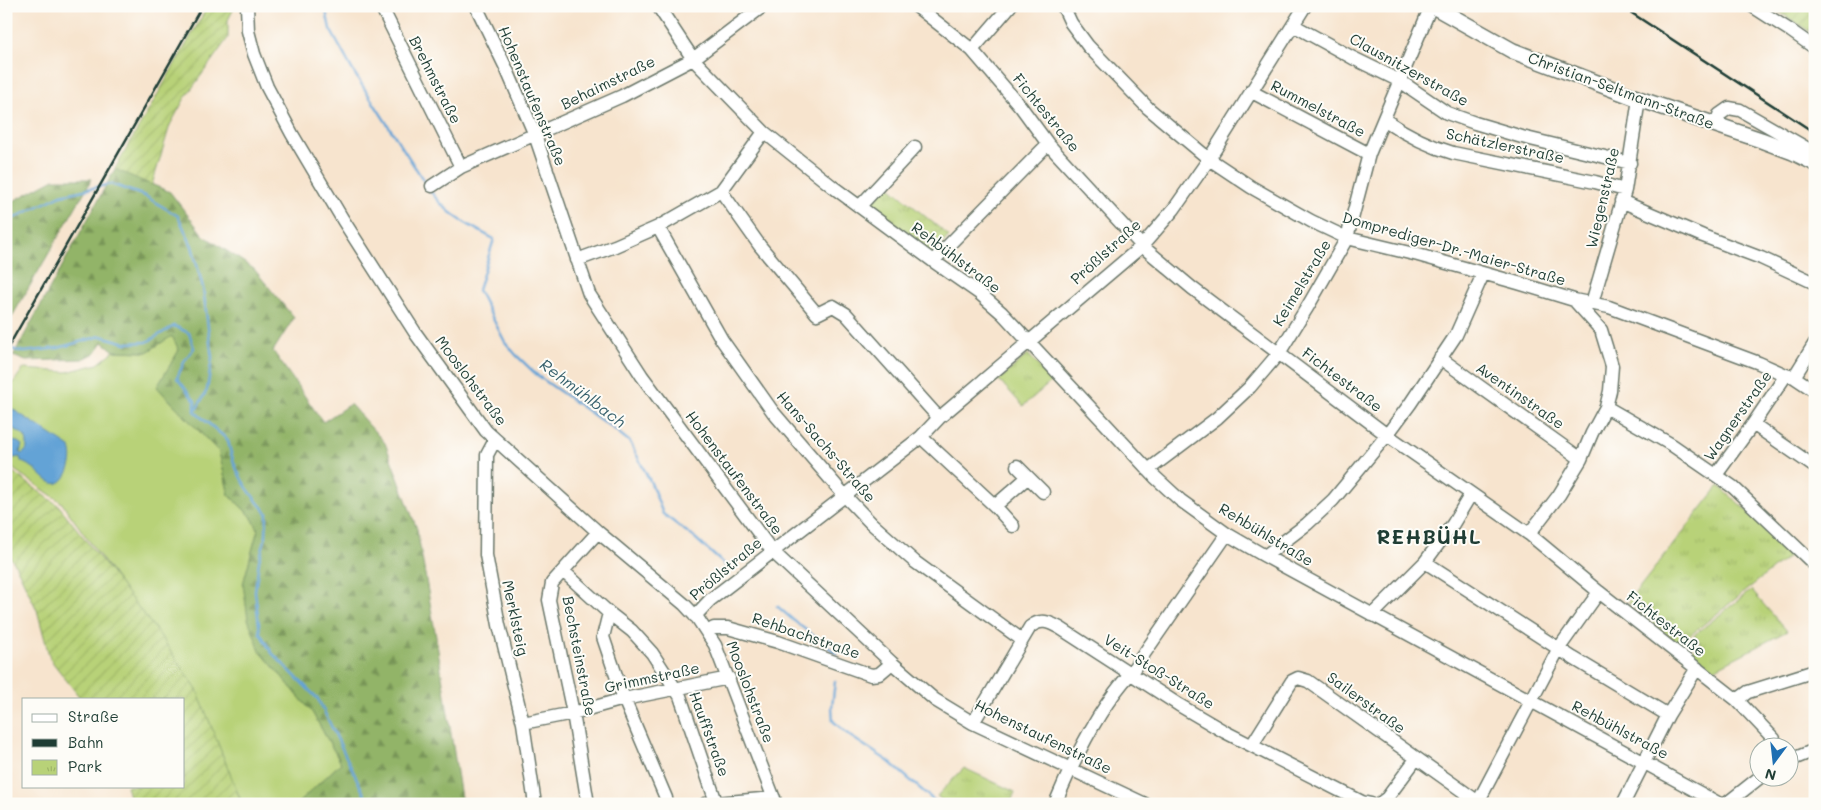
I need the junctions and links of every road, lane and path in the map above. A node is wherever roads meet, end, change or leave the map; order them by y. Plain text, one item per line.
1 (248, 6) edge
2 (381, 6) edge
3 (476, 6) edge
4 (658, 6) edge
5 (763, 6) edge
6 (916, 6) edge
7 (1010, 6) edge
8 (1063, 6) edge
9 (1305, 6) edge
10 (1432, 6) edge
11 (1752, 6) edge
12 (1293, 24) junction
13 (1815, 48) edge
14 (972, 50) junction
15 (692, 59) junction
16 (1400, 81) junction
17 (1252, 92) junction
18 (1639, 100) junction
19 (1385, 120) junction
20 (1717, 126) junction
21 (764, 132) junction
22 (534, 135) junction
23 (1048, 144) junction
24 (916, 147) dead end
25 (1815, 153) edge
26 (1369, 154) junction
27 (1209, 159) junction
28 (1630, 163) junction
29 (1815, 163) edge
30 (461, 167) junction
31 (432, 186) dead end
32 (721, 191) junction
33 (1623, 195) junction
34 (860, 206) junction
35 (658, 227) junction
36 (1347, 238) junction
37 (1142, 246) junction
38 (577, 260) junction
39 (933, 261) junction
40 (1483, 274) junction
41 (1815, 283) edge
42 (1574, 300) junction
43 (1592, 303) junction
44 (1029, 342) junction
45 (1815, 343) edge
46 (1279, 353) junction
47 (1440, 358) junction
48 (1790, 376) junction
49 (1815, 391) edge
50 (1606, 407) junction
51 (939, 418) junction
52 (1753, 424) junction
53 (1387, 435) junction
54 (921, 437) junction
55 (495, 440) junction
56 (1581, 459) junction
57 (1017, 466) dead end
58 (1815, 467) edge
59 (1148, 470) junction
60 (1716, 475) junction
61 (1028, 477) junction
62 (1043, 492) dead end
63 (1471, 494) junction
64 (845, 496) junction
65 (995, 506) junction
66 (1013, 526) dead end
67 (598, 532) junction
68 (1227, 534) junction
69 (1529, 534) junction
70 (772, 551) junction
71 (1264, 556) junction
72 (1425, 562) junction
73 (1815, 565) edge
74 (563, 571) junction
75 (1600, 592) junction
76 (609, 613) junction
77 (696, 616) junction
78 (1372, 616) junction
79 (707, 632) junction
80 (1022, 640) junction
81 (1559, 648) junction
82 (892, 663) junction
83 (1697, 668) junction
84 (1815, 671) edge
85 (1130, 674) junction
86 (729, 678) junction
87 (674, 689) junction
88 (624, 699) junction
89 (1737, 700) junction
90 (1531, 701) junction
91 (573, 713) junction
92 (1668, 715) junction
93 (973, 722) junction
94 (523, 723) junction
95 (1773, 738) edge
96 (1252, 745) junction
97 (1815, 750) edge
98 (1798, 757) edge
99 (1416, 758) junction
100 (1645, 762) junction
101 (1070, 768) junction
102 (1748, 787) edge
103 (775, 801) edge
104 (710, 803) edge
105 (1479, 803) edge
106 (535, 804) edge
107 (588, 804) edge
108 (666, 804) edge
109 (1055, 804) edge
110 (1144, 804) edge
111 (1371, 804) edge
112 (1379, 804) edge
113 (1623, 804) edge
114 (1720, 804) edge
115 (1726, 804) edge

1 - 55 street, Mooslohstraße
2 - 30 street, Brehmstraße
3 - 22 street, Hohenstaufenstraße
4 - 15 street, Rehbühlstraße
5 - 15 street, Behaimstraße
6 - 14 street, Fichtestraße
7 - 14 street
8 - 27 street, Domprediger-Dr.-Maier-Straße
9 - 12 street, Prößlstraße
10 - 16 street, Keimelstraße
10 - 18 main road, Christian-Seltmann-Straße
11 - 13 street
12 - 16 street, Clausnitzerstraße
12 - 17 street, Prößlstraße
14 - 23 street, Fichtestraße
15 - 21 street, Rehbühlstraße
15 - 22 street, Behaimstraße
16 - 19 street, Keimelstraße
16 - 28 street, Clausnitzerstraße
17 - 26 street, Rummelstraße
17 - 27 street, Prößlstraße
18 - 20 main road, Christian-Seltmann-Straße
18 - 28 street, Wiegenstraße
19 - 26 street, Keimelstraße
19 - 33 street, Schätzlerstraße
20 - 25 street
20 - 29 main road, Christian-Seltmann-Straße
21 - 32 street
21 - 34 street, Rehbühlstraße
22 - 30 street, Behaimstraße
22 - 38 street, Hohenstaufenstraße
23 - 37 street, Fichtestraße
23 - 39 street
24 - 34 street
26 - 36 street, Keimelstraße
27 - 36 street, Domprediger-Dr.-Maier-Straße
27 - 37 street, Prößlstraße
28 - 33 street, Wiegenstraße
30 - 31 street, Behaimstraße
32 - 35 street
32 - 51 street
33 - 41 street, Schätzlerstraße
33 - 43 street, Wiegenstraße
34 - 39 street, Rehbühlstraße
35 - 38 street
35 - 64 street, Hans-Sachs-Straße
36 - 40 street, Domprediger-Dr.-Maier-Straße
36 - 46 street, Keimelstraße
37 - 44 street, Prößlstraße
37 - 46 street, Fichtestraße
38 - 70 street, Hohenstaufenstraße
39 - 44 street, Rehbühlstraße
40 - 42 street, Domprediger-Dr.-Maier-Straße
40 - 47 street
42 - 43 street, Domprediger-Dr.-Maier-Straße
42 - 50 street
43 - 48 street, Domprediger-Dr.-Maier-Straße
44 - 51 street, Prößlstraße
44 - 59 street, Rehbühlstraße
45 - 48 street, Wagnerstraße
46 - 53 street, Fichtestraße
46 - 59 street, Keimelstraße
47 - 53 street
47 - 56 street, Aventinstraße
48 - 49 street, Domprediger-Dr.-Maier-Straße
48 - 52 street, Wagnerstraße
50 - 56 street
50 - 60 street
51 - 54 street, Prößlstraße
52 - 58 street
52 - 60 street, Wagnerstraße
53 - 63 street, Fichtestraße
53 - 71 street
54 - 64 street, Prößlstraße
54 - 65 street
55 - 67 street, Mooslohstraße
55 - 94 street, Merklsteig
56 - 69 street
57 - 61 street
59 - 68 street, Rehbühlstraße
60 - 73 street
61 - 62 street
61 - 65 street
63 - 69 street, Fichtestraße
63 - 72 street
64 - 70 street, Prößlstraße
64 - 80 street, Hans-Sachs-Straße
65 - 66 street
67 - 74 street, Bechsteinstraße
67 - 77 street, Mooslohstraße
68 - 71 street, Rehbühlstraße
68 - 85 street
69 - 75 street, Fichtestraße
70 - 77 street, Prößlstraße
70 - 82 street, Hohenstaufenstraße
71 - 78 street, Rehbühlstraße
72 - 78 street
72 - 81 street
74 - 76 street, Hauffstraße
74 - 91 street, Bechsteinstraße
75 - 81 street
75 - 83 street, Fichtestraße
76 - 87 street, Hauffstraße
76 - 88 street
77 - 79 street, Mooslohstraße
78 - 90 street, Rehbühlstraße
79 - 82 street, Rehbachstraße
79 - 86 street, Mooslohstraße
80 - 85 street, Veit-Stoß-Straße
80 - 93 street, Veit-Stoß-Straße
81 - 90 street
81 - 92 street
82 - 93 street, Hohenstaufenstraße
83 - 89 street, Fichtestraße
83 - 92 street
84 - 89 street
85 - 96 street, Veit-Stoß-Straße
85 - 101 street
86 - 87 street, Grimmstraße
86 - 103 street, Mooslohstraße
87 - 88 street, Grimmstraße
87 - 104 street, Hauffstraße
88 - 91 street, Grimmstraße
88 - 108 street
89 - 95 street, Fichtestraße
90 - 100 street, Rehbühlstraße
90 - 105 street
91 - 94 street, Grimmstraße
91 - 107 street, Bechsteinstraße
92 - 100 street
93 - 101 street, Hohenstaufenstraße
94 - 106 street, Merklsteig
96 - 99 street, Sailerstraße
96 - 111 street, Veit-Stoß-Straße
97 - 98 street
99 - 105 street, Sailerstraße
99 - 112 street
100 - 113 street
100 - 114 street, Rehbühlstraße
101 - 109 street
101 - 110 street, Hohenstaufenstraße
102 - 115 street
103 - 104 street

